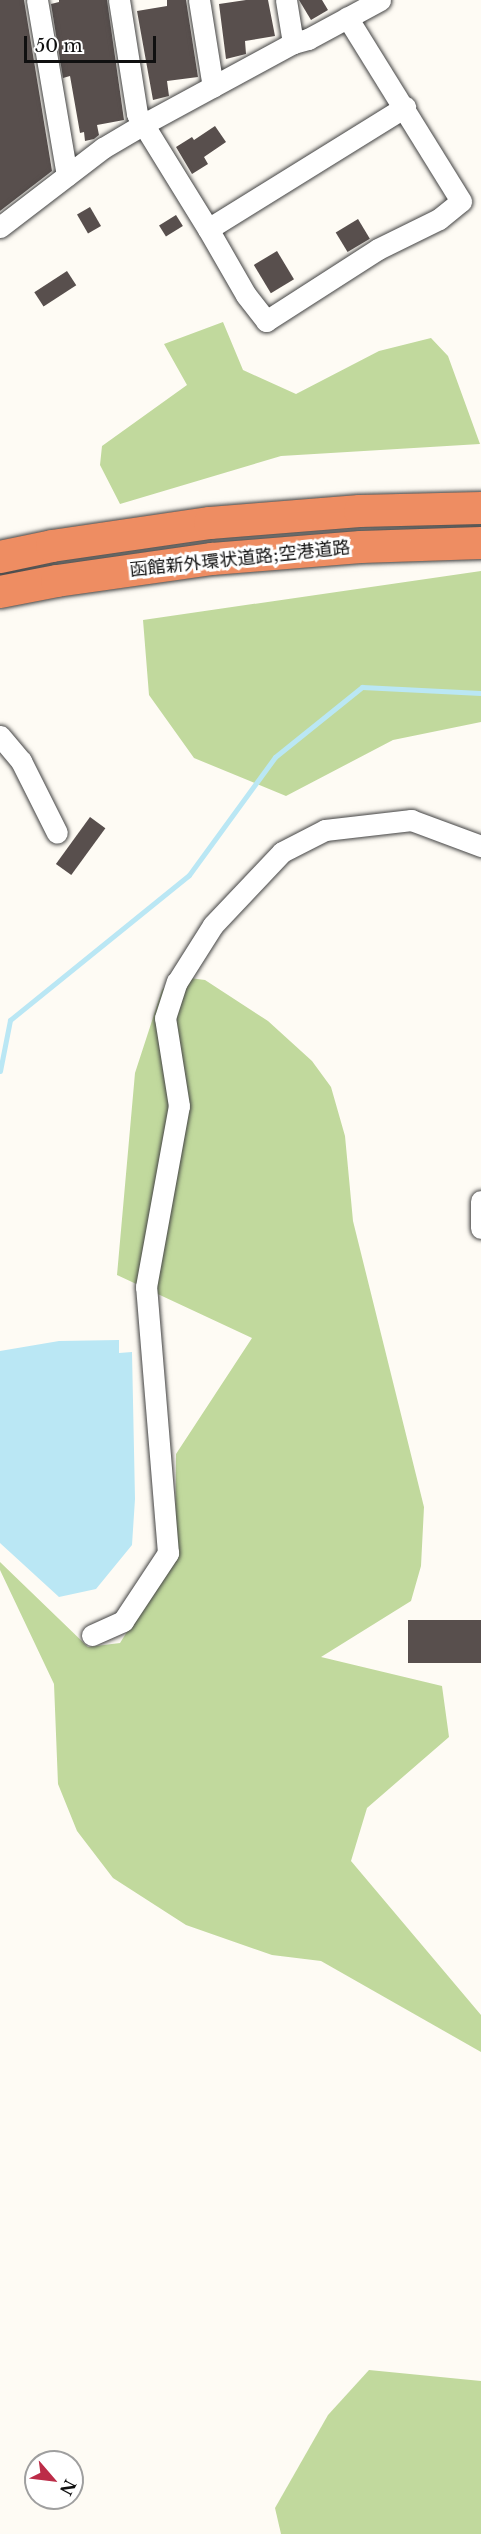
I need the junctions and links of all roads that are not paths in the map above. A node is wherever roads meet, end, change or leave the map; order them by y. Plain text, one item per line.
1 (37, 0) edge
2 (119, 0) edge
3 (199, 0) edge
4 (286, 0) edge
5 (380, 0) edge
6 (347, 17) junction
7 (293, 43) junction
8 (213, 87) junction
9 (405, 107) junction
10 (142, 125) junction
11 (67, 176) junction
12 (0, 227) edge
13 (208, 229) junction
14 (481, 508) edge
15 (481, 543) edge
16 (0, 556) edge
17 (0, 592) edge
18 (0, 736) edge
19 (57, 833) dead end
20 (481, 846) edge
21 (481, 1201) edge
22 (481, 1228) edge
23 (92, 1635) dead end

1 - 11 street
2 - 10 street
3 - 8 street
4 - 7 street
5 - 6 street
6 - 7 street
6 - 9 street
7 - 8 street
8 - 10 street
9 - 13 street
9 - 13 street
10 - 11 street
10 - 13 street
11 - 12 street
14 - 16 highway, 函館新外環状道路;空港道路
15 - 17 highway, 函館新外環状道路;空港道路
18 - 19 street
20 - 23 street
21 - 22 street

